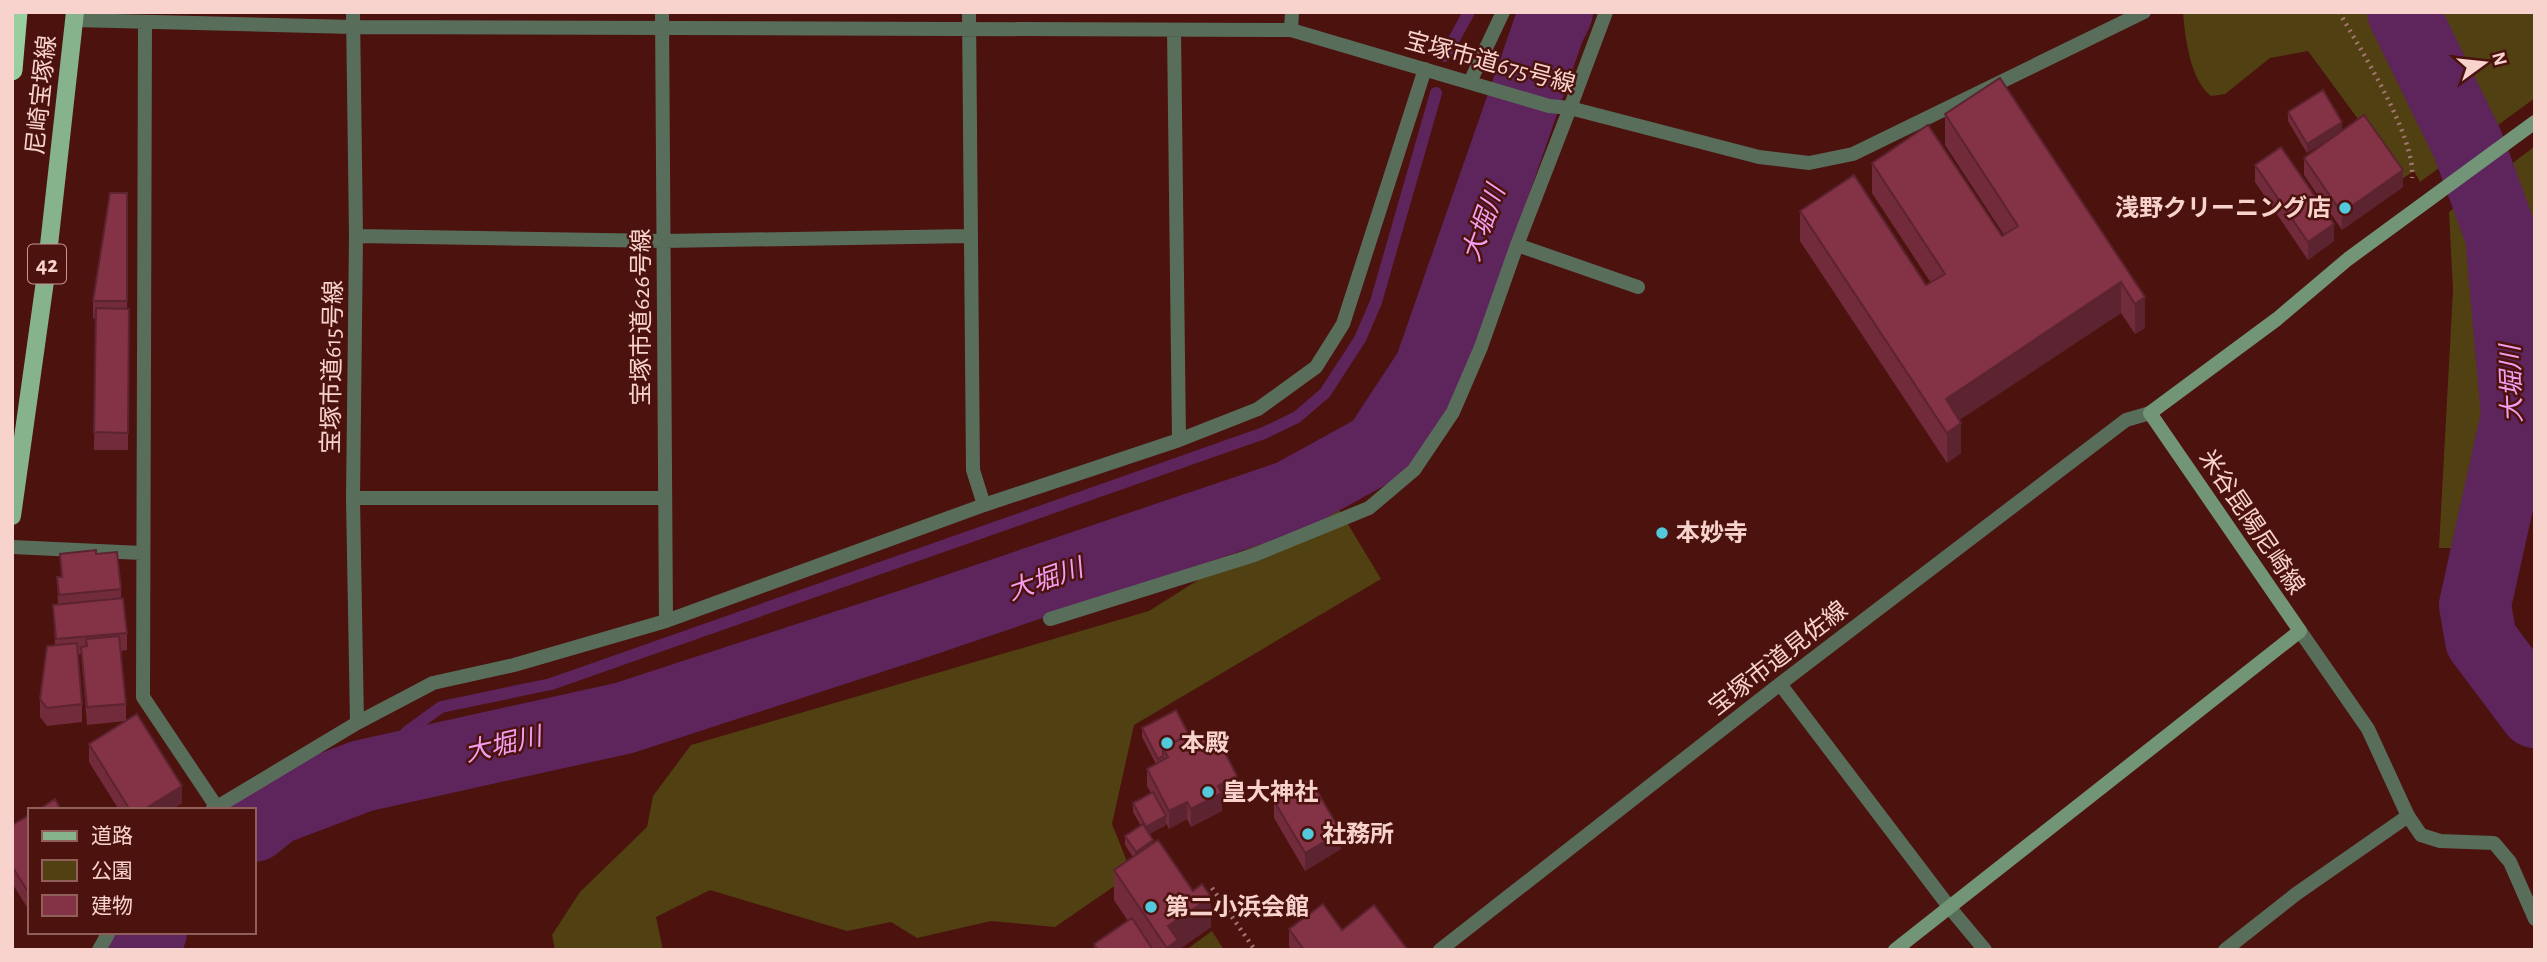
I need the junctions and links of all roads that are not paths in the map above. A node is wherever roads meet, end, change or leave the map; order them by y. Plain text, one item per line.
1 (17, 12) edge
2 (969, 12) edge
3 (1292, 12) edge
4 (1503, 12) edge
5 (1606, 12) edge
6 (2144, 12) edge
7 (74, 16) edge
8 (662, 19) edge
9 (353, 20) edge
10 (145, 22) junction
11 (969, 28) junction
12 (1174, 30) junction
13 (1291, 30) junction
14 (1425, 69) junction
15 (12, 70) edge
16 (1470, 82) junction
17 (1570, 108) junction
18 (2535, 122) edge
19 (356, 236) junction
20 (970, 236) junction
21 (663, 241) junction
22 (1517, 245) junction
23 (1638, 287) dead end
24 (2150, 412) junction
25 (1179, 440) junction
26 (353, 498) junction
27 (665, 498) junction
28 (984, 505) junction
29 (12, 516) edge
30 (12, 547) edge
31 (142, 552) junction
32 (1050, 619) dead end
33 (666, 621) junction
34 (2300, 631) junction
35 (1780, 684) junction
36 (357, 723) junction
37 (214, 808) edge
38 (2408, 816) junction
39 (1950, 908) junction
40 (2535, 919) edge
41 (108, 934) edge
42 (99, 950) edge
43 (1440, 950) edge
44 (1895, 950) edge
45 (1985, 950) edge
46 (2225, 950) edge

1 - 15 highway
2 - 11 street
3 - 13 street
4 - 16 street
5 - 17 street
6 - 17 street, 宝塚市道675号線
7 - 10 street, 宝塚市道675号線
7 - 29 main road, 尼崎宝塚線 / 42
8 - 9 street, 宝塚市道675号線
8 - 11 street, 宝塚市道675号線
8 - 21 street, 宝塚市道626号線
9 - 10 street, 宝塚市道675号線
9 - 19 street, 宝塚市道615号線
10 - 31 street
11 - 12 street, 宝塚市道675号線
11 - 20 street
12 - 13 street, 宝塚市道675号線
12 - 25 street
13 - 14 street, 宝塚市道675号線
14 - 16 street, 宝塚市道675号線
14 - 25 street
16 - 17 street, 宝塚市道675号線
17 - 22 street
18 - 24 main road
19 - 21 street
19 - 26 street, 宝塚市道615号線
20 - 21 street
20 - 28 street
21 - 27 street, 宝塚市道626号線
22 - 23 street
22 - 32 street
24 - 34 main road, 米谷昆陽尼崎線
24 - 35 street, 宝塚市道見佐線
25 - 28 street
26 - 27 street
26 - 36 street, 宝塚市道615号線
27 - 33 street, 宝塚市道626号線
28 - 33 street
30 - 31 street
31 - 37 street
33 - 36 street
34 - 38 street
34 - 39 main road, 米谷昆陽尼崎線
35 - 39 street
35 - 43 street, 宝塚市道見佐線
36 - 37 street
38 - 40 street
38 - 46 street
39 - 44 main road, 米谷昆陽尼崎線
39 - 45 street
41 - 42 street

